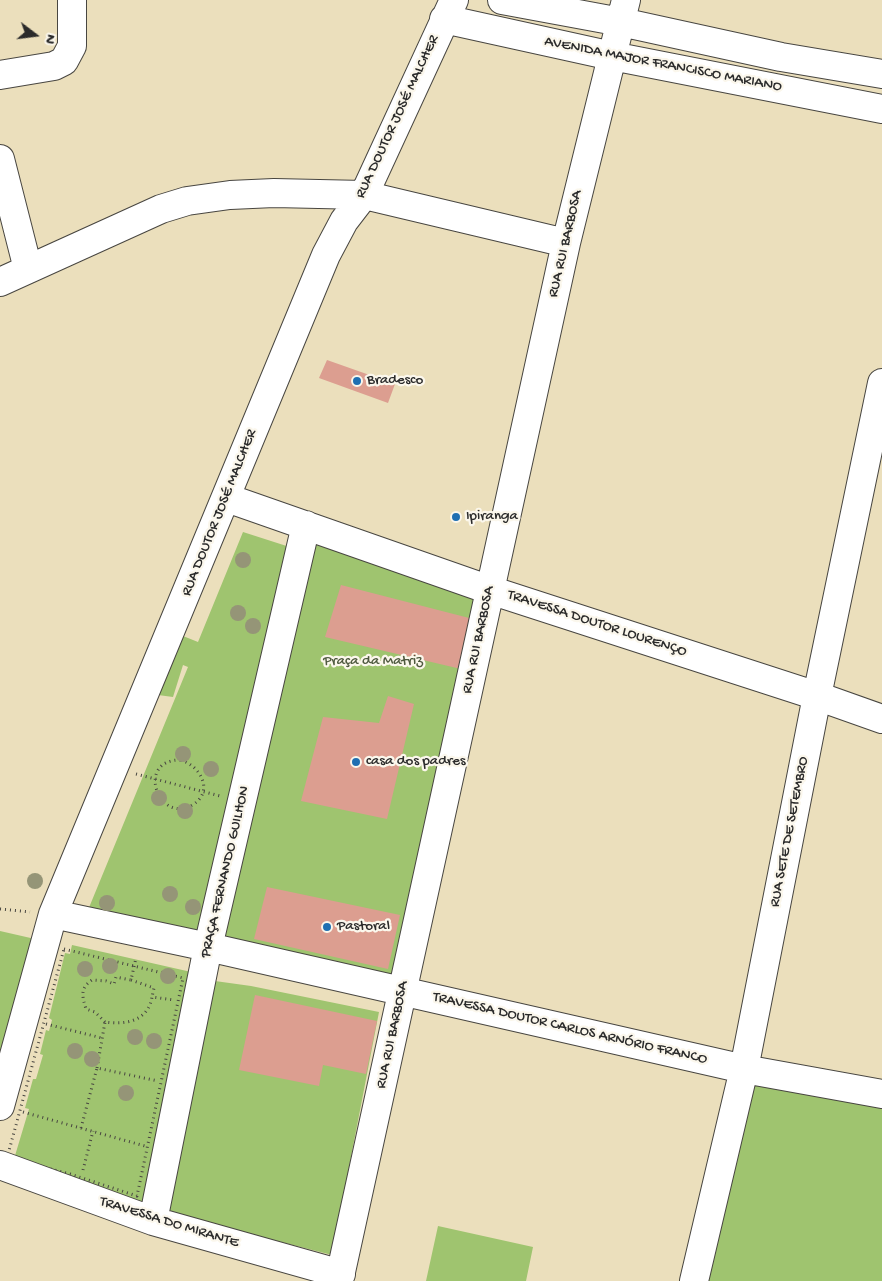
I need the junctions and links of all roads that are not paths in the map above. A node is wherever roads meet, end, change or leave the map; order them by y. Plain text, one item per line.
1 (72, 0) edge
2 (502, 0) edge
3 (449, 10) edge
4 (623, 11) edge
5 (612, 56) junction
6 (882, 74) edge
7 (0, 75) edge
8 (882, 109) edge
9 (0, 158) edge
10 (364, 195) junction
11 (566, 243) junction
12 (28, 269) junction
13 (0, 282) edge
14 (882, 382) edge
15 (227, 498) junction
16 (306, 525) junction
17 (490, 590) junction
18 (817, 696) junction
19 (882, 720) edge
20 (53, 914) junction
21 (208, 947) junction
22 (402, 992) junction
23 (744, 1069) junction
24 (882, 1094) edge
25 (10, 1109) edge
26 (0, 1165) edge
27 (153, 1221) junction
28 (340, 1278) edge
29 (694, 1281) edge

1 - 7 street
2 - 4 street, AVENIDA MAJOR FRANCISCO MARIANO
3 - 5 street, AVENIDA MAJOR FRANCISCO MARIANO
3 - 10 street, RUA DOUTOR JOSÉ MALCHER
4 - 5 street, RUA RUI BARBOSA
4 - 6 street, AVENIDA MAJOR FRANCISCO MARIANO
5 - 8 street, AVENIDA MAJOR FRANCISCO MARIANO
5 - 11 street, RUA RUI BARBOSA
9 - 12 street
10 - 11 street
10 - 12 street
10 - 15 street, RUA DOUTOR JOSÉ MALCHER
11 - 17 street, RUA RUI BARBOSA
12 - 13 street
14 - 18 street, RUA SETE DE SETEMBRO
15 - 16 street, TRAVESSA DOUTOR LOURENÇO
15 - 20 street, RUA DOUTOR JOSÉ MALCHER
16 - 17 street, TRAVESSA DOUTOR LOURENÇO
16 - 21 street, PRAÇA FERNANDO GUILHON
17 - 18 street, TRAVESSA DOUTOR LOURENÇO
17 - 22 street, RUA RUI BARBOSA
18 - 19 street, TRAVESSA DOUTOR LOURENÇO
18 - 23 street, RUA SETE DE SETEMBRO
20 - 21 street, TRAVESSA DOUTOR CARLOS ARNÓRIO FRANCO
20 - 25 street, RUA DOUTOR JOSÉ MALCHER
21 - 22 street, TRAVESSA DOUTOR CARLOS ARNÓRIO FRANCO
21 - 27 street, PRAÇA FERNANDO GUILHON
22 - 23 street, TRAVESSA DOUTOR CARLOS ARNÓRIO FRANCO
22 - 28 street, RUA RUI BARBOSA
23 - 24 street, TRAVESSA DOUTOR CARLOS ARNÓRIO FRANCO
23 - 29 street, RUA SETE DE SETEMBRO
26 - 27 street, TRAVESSA DO MIRANTE
27 - 28 street, TRAVESSA DO MIRANTE

